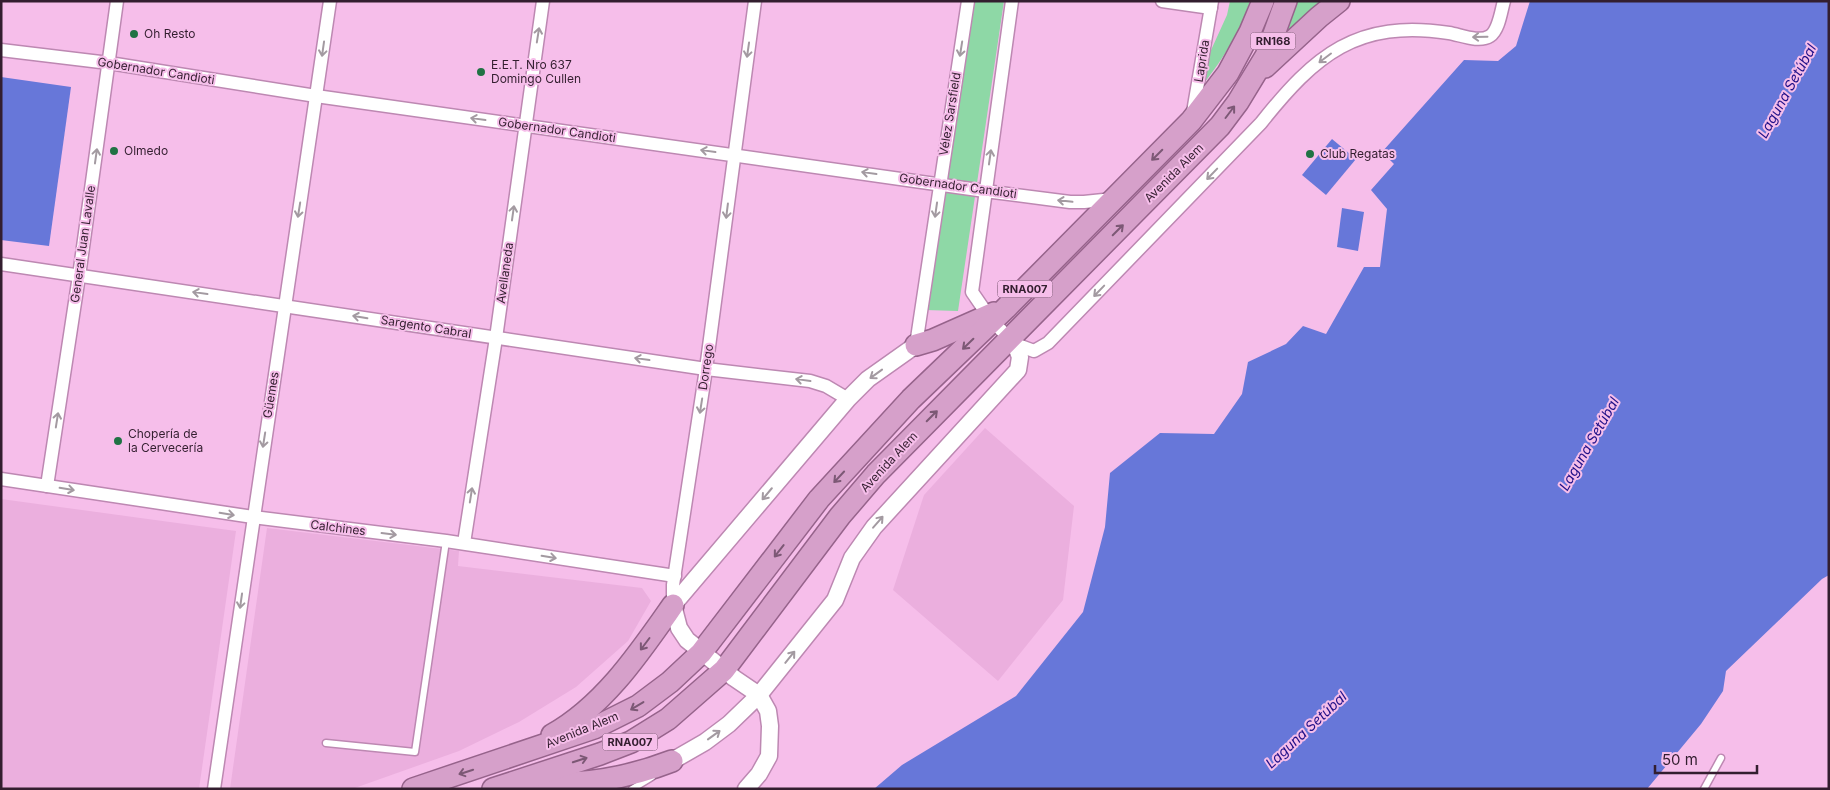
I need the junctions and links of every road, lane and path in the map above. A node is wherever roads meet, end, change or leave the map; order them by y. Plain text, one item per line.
1 (117, 1) edge
2 (330, 1) edge
3 (543, 1) edge
4 (755, 1) edge
5 (968, 1) edge
6 (1012, 1) edge
7 (1162, 1) edge
8 (1263, 1) edge
9 (1286, 1) edge
10 (1339, 1) edge
11 (1504, 1) edge
12 (1211, 5) edge
13 (1, 50) edge
14 (109, 63) junction
15 (1254, 78) junction
16 (316, 96) junction
17 (1191, 121) junction
18 (525, 125) junction
19 (734, 155) junction
20 (939, 183) junction
21 (985, 190) junction
22 (1113, 199) junction
23 (1, 264) edge
24 (79, 276) junction
25 (284, 306) junction
26 (995, 315) junction
27 (496, 338) junction
28 (1012, 341) junction
29 (916, 345) junction
30 (706, 369) junction
31 (848, 399) junction
32 (1, 479) edge
33 (47, 486) junction
34 (253, 518) junction
35 (446, 541) junction
36 (464, 544) junction
37 (675, 576) junction
38 (673, 604) junction
39 (701, 653) junction
40 (724, 670) junction
41 (759, 695) junction
42 (326, 743) dead end
43 (512, 757) junction
44 (1721, 758) dead end
45 (672, 761) junction
46 (517, 781) junction
47 (214, 789) edge
48 (413, 789) edge
49 (493, 789) edge
50 (632, 789) edge
51 (746, 789) edge
52 (1704, 789) edge

1 - 14 street, General Juan Lavalle
2 -> 16 street, Güemes
18 -> 3 street, Avellaneda
4 -> 19 street, Dorrego
5 -> 20 street, Vélez Sarsfield
21 -> 6 street
7 - 12 street
8 - 17 highway, RNA007
9 - 15 highway, RN168
10 - 15 highway
11 -> 28 street
12 - 17 street, Laprida
13 - 14 street, Gobernador Candioti
14 - 16 street, Gobernador Candioti
24 -> 14 street, General Juan Lavalle
28 -> 15 highway, Avenida Alem / RNA007
18 -> 16 street, Gobernador Candioti
16 -> 25 street, Güemes
17 -> 22 highway, Avenida Alem / RNA007
19 -> 18 street, Gobernador Candioti
27 -> 18 street, Avellaneda
20 -> 19 street, Gobernador Candioti
19 -> 30 street, Dorrego
20 - 21 street, Gobernador Candioti
20 -> 29 street, Vélez Sarsfield
22 -> 21 street, Gobernador Candioti
21 - 26 street
22 - 26 highway, Avenida Alem / RNA007
23 - 24 street, Sargento Cabral
25 -> 24 street, Sargento Cabral
33 -> 24 street, General Juan Lavalle
27 -> 25 street, Sargento Cabral
25 -> 34 street, Güemes
26 - 28 street
26 - 29 highway
26 -> 39 highway, Avenida Alem / RNA007
30 -> 27 street, Sargento Cabral
36 -> 27 street, Avellaneda
40 -> 28 highway, Avenida Alem / RNA007
41 -> 28 street
29 -> 31 street
31 -> 30 street, Sargento Cabral
30 -> 37 street, Dorrego
31 -> 38 street
32 - 33 street, Calchines
33 -> 34 street, Calchines
34 -> 35 street, Calchines
34 -> 47 street, Güemes
35 - 36 street, Calchines
35 - 42 lane
36 -> 37 street, Calchines
37 - 38 street, Dorrego
38 - 39 street, Dorrego
38 -> 43 highway
39 - 40 street, Dorrego
39 -> 43 highway, Avenida Alem / RNA007
40 - 41 street, Dorrego
46 -> 40 highway, Avenida Alem / RNA007
45 -> 41 street
41 - 51 street
43 -> 48 highway, Avenida Alem / RNA007
44 - 52 lane
45 - 46 highway
45 - 50 lane
46 - 49 highway, Avenida Alem / RNA007

